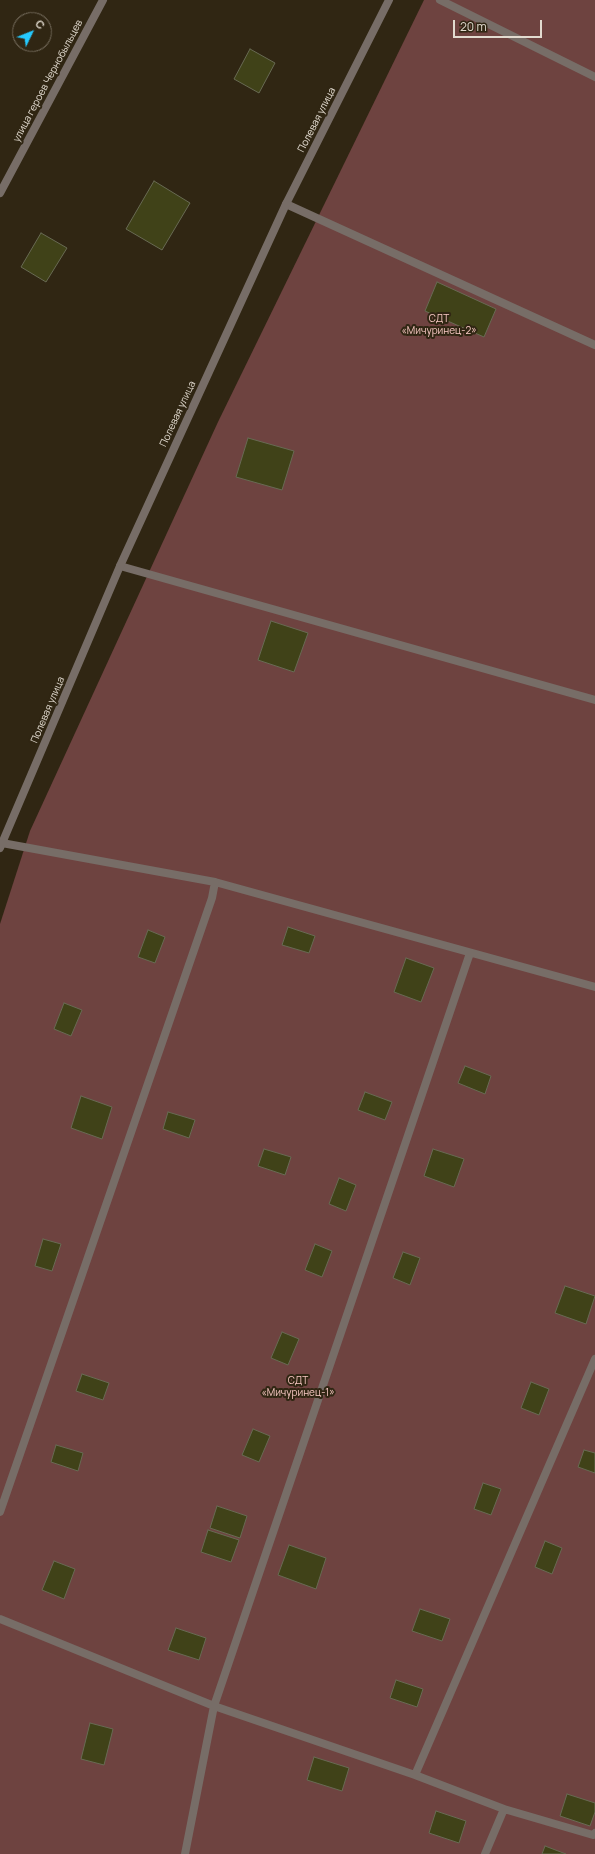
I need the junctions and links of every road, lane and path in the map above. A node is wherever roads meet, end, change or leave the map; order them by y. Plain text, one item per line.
1 (103, 0) edge
2 (389, 0) edge
3 (440, 0) edge
4 (595, 77) edge
5 (0, 193) edge
6 (286, 204) junction
7 (595, 345) edge
8 (120, 566) junction
9 (595, 700) edge
10 (1, 846) edge
11 (215, 882) junction
12 (470, 954) junction
13 (595, 988) edge
14 (595, 1359) edge
15 (0, 1512) edge
16 (0, 1618) edge
17 (214, 1706) junction
18 (415, 1775) junction
19 (504, 1808) junction
20 (595, 1833) edge
21 (185, 1854) edge
22 (486, 1854) edge

1 - 5 street, улица героев Чернобыльцев
2 - 6 street, Полевая улица
3 - 4 street
6 - 7 street
6 - 8 street, Полевая улица
8 - 9 street
8 - 10 street, Полевая улица
10 - 11 street
11 - 12 street
11 - 15 street
12 - 13 street
12 - 17 street
14 - 18 street
16 - 17 street
17 - 18 street
17 - 21 street
18 - 19 street
19 - 20 street
19 - 22 street

